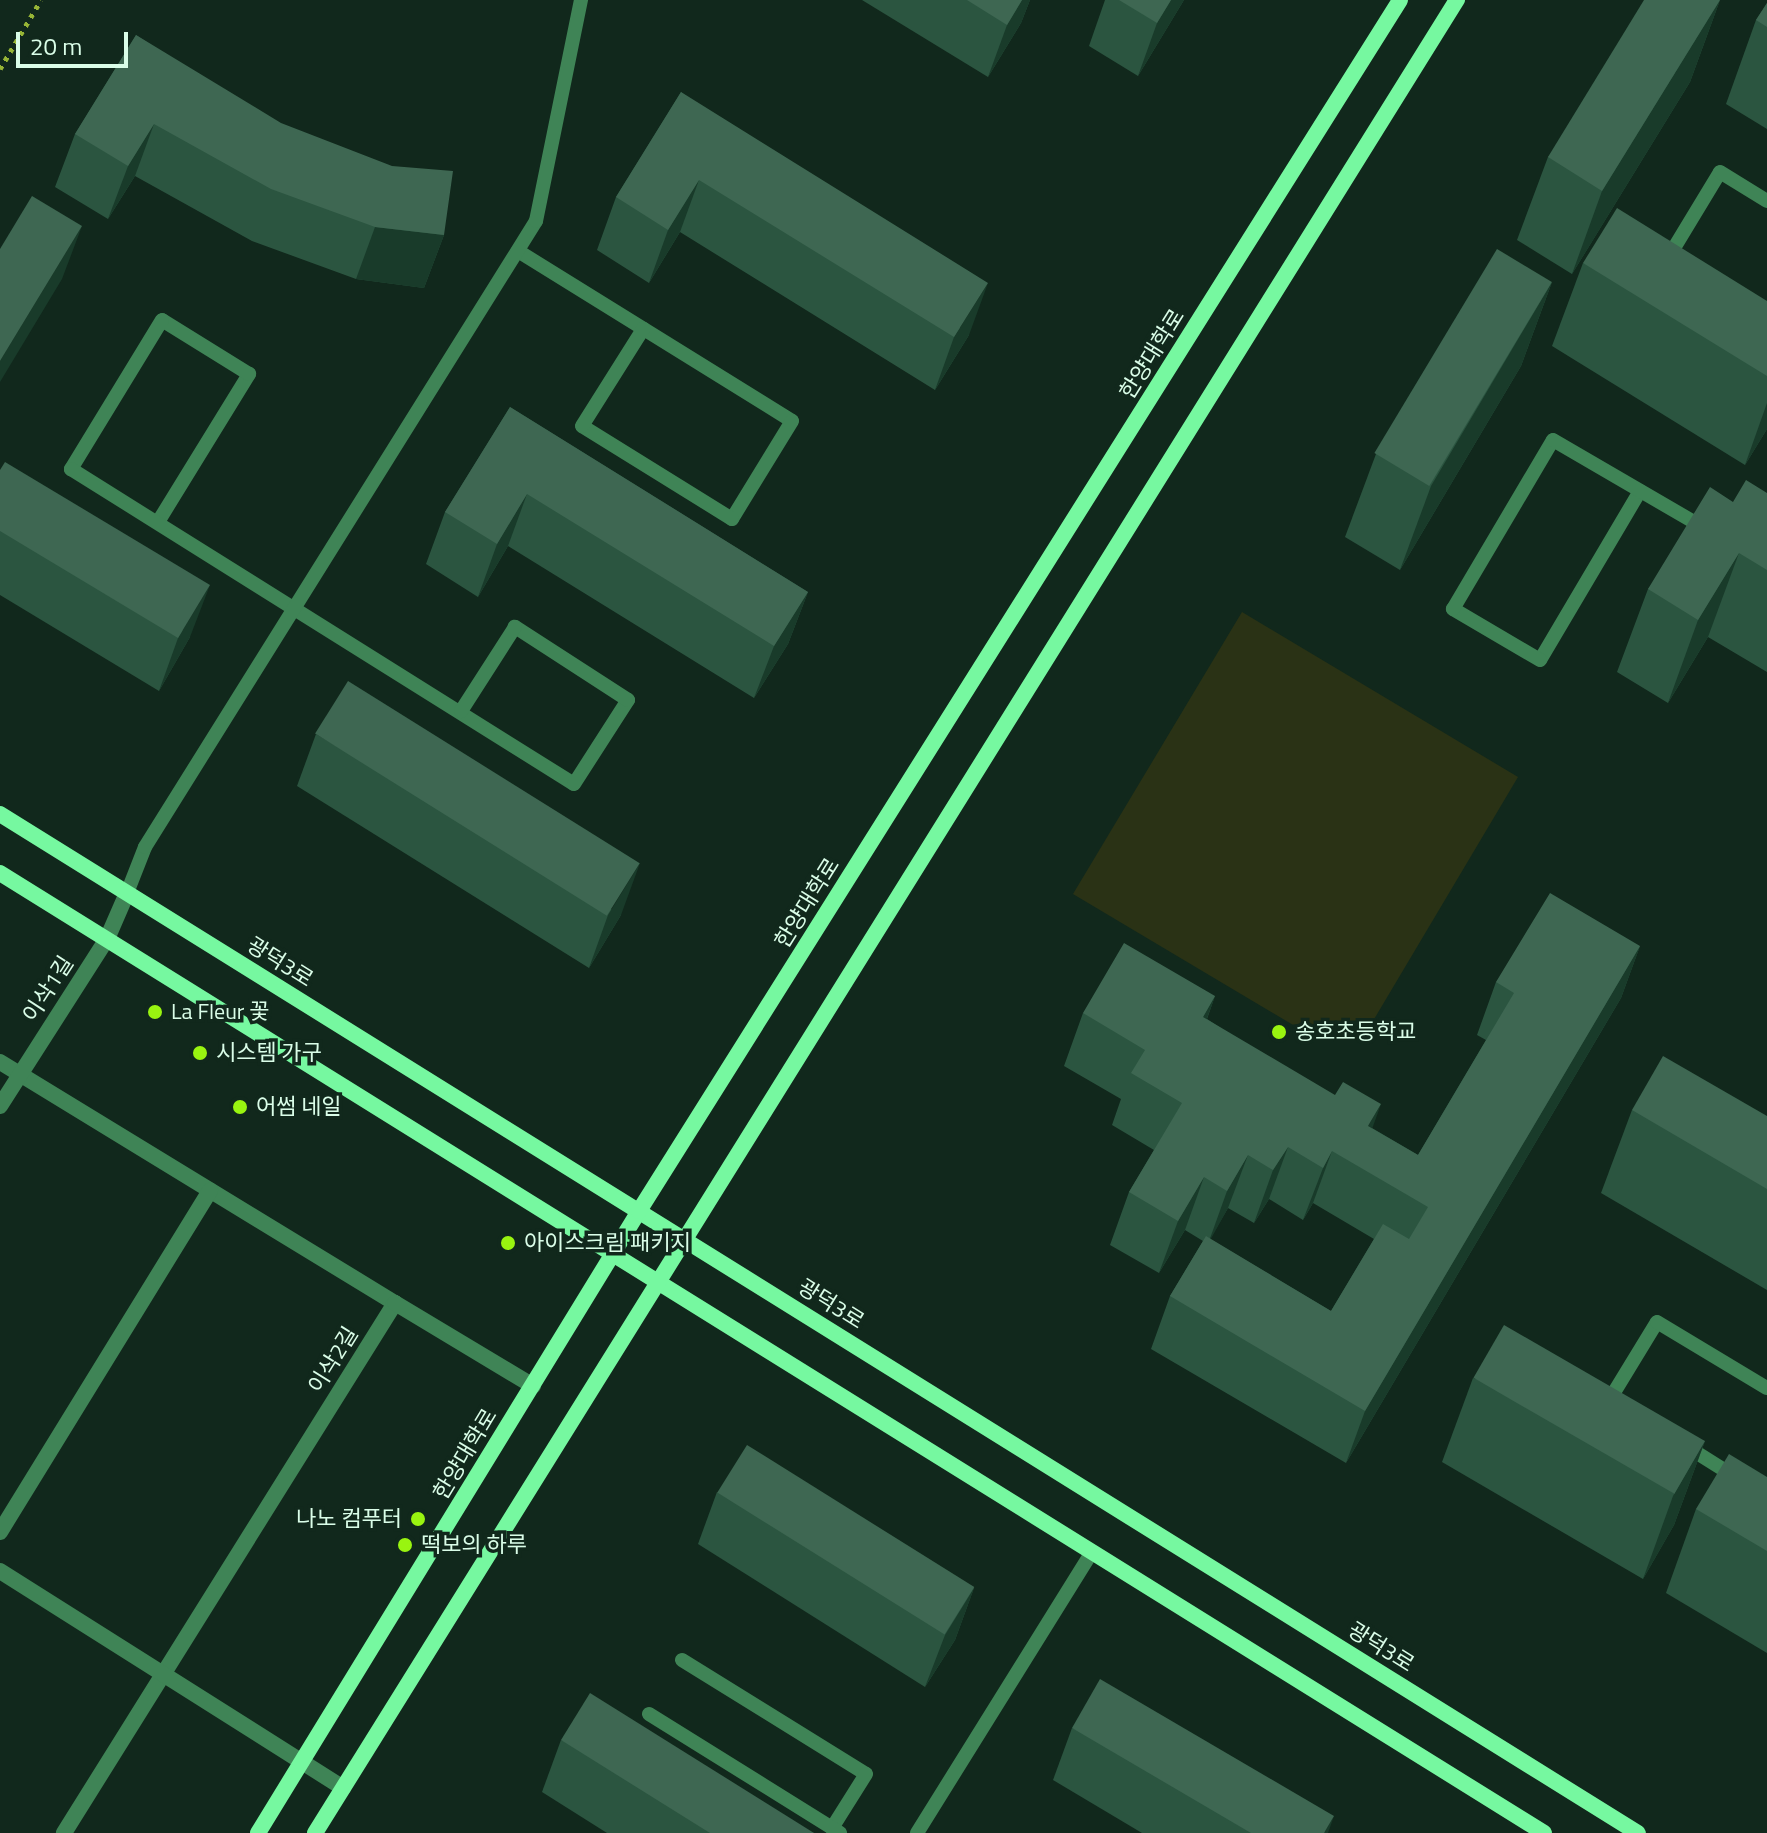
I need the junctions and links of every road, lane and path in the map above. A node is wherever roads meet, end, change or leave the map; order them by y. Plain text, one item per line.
1 (41, 0) edge
2 (581, 0) edge
3 (1400, 0) edge
4 (1457, 0) edge
5 (0, 69) edge
6 (1767, 201) edge
7 (518, 251) junction
8 (1679, 265) edge
9 (643, 329) junction
10 (1640, 491) junction
11 (158, 522) junction
12 (1719, 536) edge
13 (295, 606) junction
14 (461, 711) junction
15 (0, 814) edge
16 (0, 873) edge
17 (127, 893) junction
18 (107, 939) junction
19 (0, 1062) edge
20 (20, 1074) junction
21 (0, 1106) edge
22 (210, 1190) junction
23 (639, 1211) junction
24 (685, 1240) junction
25 (613, 1254) junction
26 (659, 1283) junction
27 (395, 1303) junction
28 (533, 1386) junction
29 (1767, 1388) edge
30 (1610, 1399) edge
31 (1676, 1440) edge
32 (1767, 1497) edge
33 (0, 1532) edge
34 (1092, 1552) junction
35 (0, 1571) edge
36 (682, 1660) dead end
37 (162, 1674) junction
38 (649, 1714) dead end
39 (302, 1764) junction
40 (343, 1788) junction
41 (836, 1831) edge
42 (64, 1833) edge
43 (258, 1833) edge
44 (315, 1833) edge
45 (917, 1833) edge
46 (1544, 1833) edge
47 (1638, 1833) edge

1 - 5 path
2 - 7 lane
3 - 23 street, 한양대학로
4 - 24 street
6 - 8 lane
7 - 9 lane
7 - 13 lane
9 - 9 lane
10 - 10 lane
10 - 12 lane
11 - 11 lane
11 - 13 lane
13 - 14 lane
13 - 17 lane
14 - 14 lane
15 - 17 street, 광덕3로
16 - 18 street
17 - 18 street, 이삭1길
17 - 23 street, 광덕3로
18 - 20 street, 이삭1길
18 - 25 street
19 - 20 street
20 - 21 street, 이삭1길
20 - 22 street
22 - 27 street
22 - 33 street
23 - 24 street, 광덕3로
23 - 25 street, 한양대학로
24 - 26 street
24 - 47 street, 광덕3로
25 - 26 street
25 - 28 street, 한양대학로
26 - 34 street
26 - 40 street
27 - 28 street
27 - 37 street, 이삭2길
28 - 39 street, 한양대학로
29 - 30 lane
31 - 32 lane
34 - 45 lane
34 - 46 street
35 - 37 street
36 - 41 lane
37 - 39 street
37 - 42 street, 이삭2길
38 - 41 lane
39 - 40 street
39 - 43 street, 한양대학로
40 - 44 street

